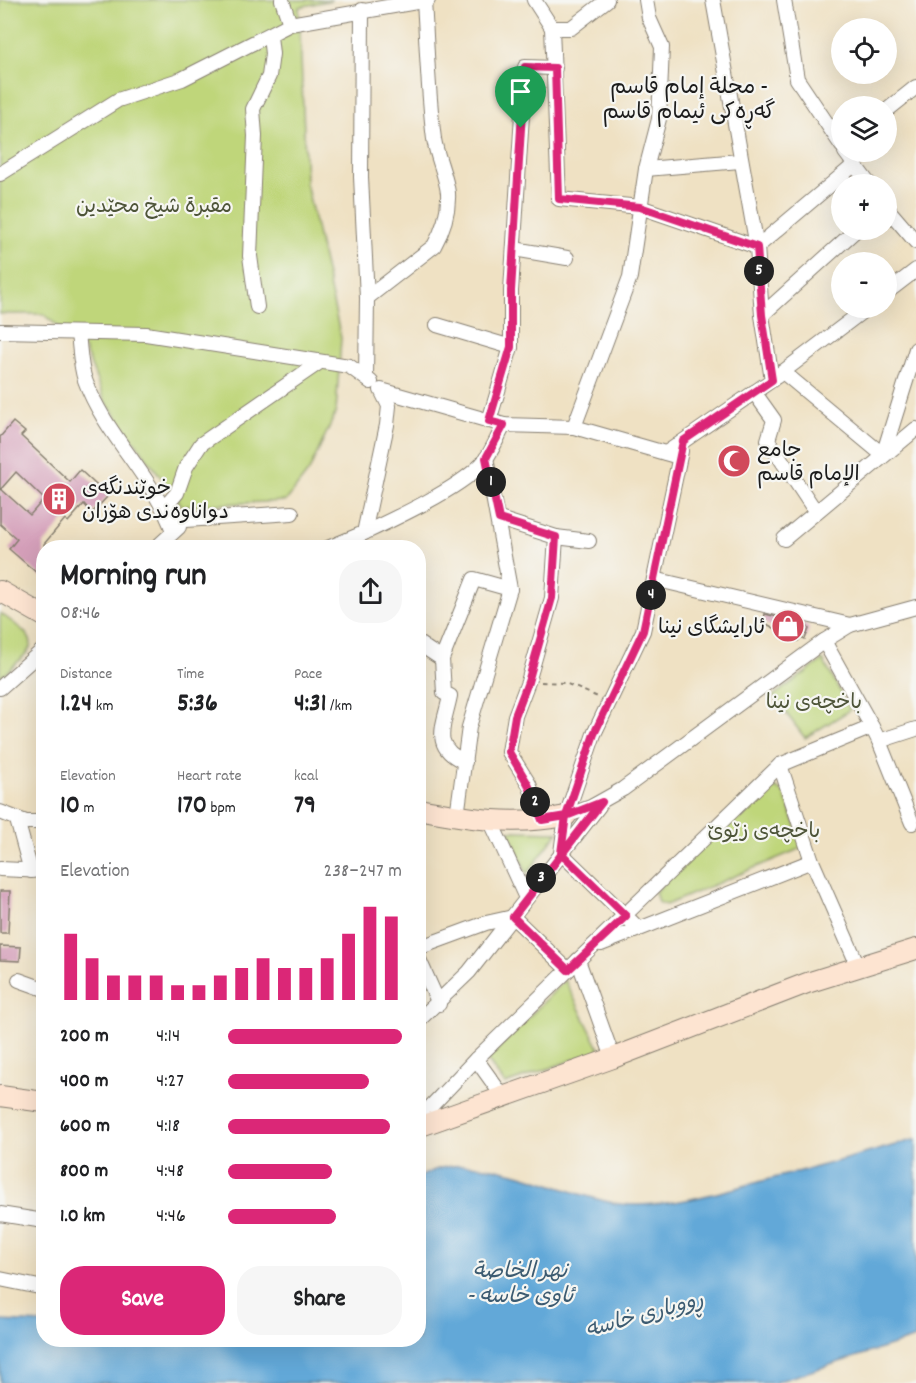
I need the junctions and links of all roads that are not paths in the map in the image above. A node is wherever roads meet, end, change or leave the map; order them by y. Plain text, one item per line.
1 (282, 0) edge
2 (534, 0) edge
3 (607, 0) edge
4 (646, 0) edge
5 (713, 0) edge
6 (784, 0) edge
7 (426, 1) edge
8 (362, 10) junction
9 (290, 24) junction
10 (552, 28) junction
11 (270, 36) junction
12 (555, 68) junction
13 (916, 87) edge
14 (897, 102) edge
15 (831, 130) edge
16 (740, 161) junction
17 (852, 162) edge
18 (854, 165) junction
19 (646, 169) junction
20 (0, 174) edge
21 (861, 174) edge
22 (640, 207) junction
23 (897, 220) edge
24 (845, 240) edge
25 (916, 242) edge
26 (757, 247) junction
27 (514, 249) junction
28 (567, 258) dead end
29 (916, 270) edge
30 (897, 285) edge
31 (367, 298) junction
32 (257, 307) dead end
33 (762, 315) junction
34 (854, 318) edge
35 (437, 325) dead end
36 (0, 332) edge
37 (78, 334) junction
38 (511, 347) junction
39 (916, 349) edge
40 (320, 362) junction
41 (777, 376) junction
42 (366, 378) junction
43 (381, 390) junction
44 (754, 392) junction
45 (489, 421) junction
46 (504, 425) junction
47 (574, 427) junction
48 (916, 429) edge
49 (673, 455) junction
50 (883, 455) junction
51 (486, 458) junction
52 (164, 508) junction
53 (816, 512) junction
54 (292, 513) dead end
55 (499, 519) junction
56 (172, 526) junction
57 (364, 533) junction
58 (556, 537) junction
59 (784, 538) dead end
60 (162, 540) edge
61 (347, 540) edge
62 (589, 541) dead end
63 (654, 579) junction
64 (510, 589) junction
65 (0, 591) edge
66 (916, 607) edge
67 (36, 611) edge
68 (850, 625) junction
69 (824, 641) junction
70 (426, 648) edge
71 (36, 656) edge
72 (442, 658) junction
73 (0, 688) edge
74 (873, 728) junction
75 (916, 729) edge
76 (879, 741) junction
77 (465, 762) junction
78 (780, 765) junction
79 (602, 802) junction
80 (426, 810) edge
81 (0, 812) edge
82 (457, 816) junction
83 (566, 816) junction
84 (17, 820) junction
85 (542, 820) junction
86 (491, 822) junction
87 (36, 823) edge
88 (915, 827) edge
89 (561, 853) junction
90 (812, 861) junction
91 (36, 868) edge
92 (0, 869) edge
93 (36, 871) edge
94 (526, 898) junction
95 (626, 916) junction
96 (513, 917) junction
97 (638, 928) junction
98 (426, 945) edge
99 (594, 947) junction
100 (916, 949) edge
101 (573, 965) junction
102 (859, 968) junction
103 (426, 975) edge
104 (19, 980) dead end
105 (36, 986) edge
106 (439, 1004) junction
107 (426, 1015) edge
108 (614, 1058) junction
109 (476, 1059) junction
110 (0, 1096) edge
111 (504, 1098) junction
112 (36, 1101) edge
113 (426, 1112) edge
114 (426, 1124) edge
115 (0, 1214) edge
116 (36, 1220) edge
117 (0, 1279) edge
118 (36, 1286) edge

1 - 9 street
2 - 10 street
3 - 10 street
4 - 19 street
5 - 16 street
6 - 15 street
7 - 8 street
7 - 31 street
8 - 9 street
8 - 31 street
9 - 11 street
10 - 12 street
11 - 20 street
11 - 32 street
12 - 22 street
12 - 27 street
13 - 14 street
16 - 19 street
16 - 26 street
17 - 18 street
18 - 21 street
18 - 26 street
19 - 22 street
22 - 26 street
22 - 47 street
23 - 25 street
24 - 33 street
26 - 33 street
27 - 28 street
27 - 38 street
29 - 30 street
31 - 42 street
33 - 41 street
34 - 41 street
35 - 38 street
36 - 37 street
37 - 40 street
37 - 52 street
38 - 45 street
39 - 50 street
40 - 42 street
40 - 52 street
41 - 44 street
41 - 50 street
42 - 43 street
43 - 45 street
43 - 57 street
44 - 49 street
44 - 53 street
45 - 46 street
46 - 47 street
46 - 51 street
47 - 49 street
48 - 50 street
49 - 63 street
50 - 53 street
51 - 55 street
51 - 57 street
52 - 56 street
53 - 59 street
54 - 56 street
55 - 58 street
55 - 64 street
56 - 60 street
57 - 61 street
58 - 62 street
58 - 85 street
63 - 68 street
63 - 83 street
64 - 72 street
64 - 77 street
65 - 67 street
66 - 68 street
68 - 69 street
69 - 74 street
69 - 79 street
70 - 72 street
71 - 73 street
72 - 77 street
74 - 76 street
74 - 78 street
75 - 76 street
76 - 88 street
77 - 82 street
78 - 90 street
78 - 95 street
79 - 83 street
79 - 89 street
80 - 82 street
81 - 84 street
82 - 86 street
83 - 85 street
83 - 89 street
84 - 87 street
84 - 91 street
85 - 86 street
86 - 94 street
89 - 94 street
89 - 95 street
90 - 97 street
90 - 102 street
92 - 93 street
94 - 96 street
95 - 97 street
95 - 99 street
96 - 98 street
96 - 101 street
96 - 106 street
97 - 99 street
99 - 101 street
100 - 102 street
101 - 108 street
101 - 109 street
102 - 108 street
103 - 106 street
104 - 105 street
106 - 107 street
108 - 111 street
109 - 111 street
109 - 113 street
110 - 112 street
111 - 114 street
115 - 116 street
117 - 118 street

